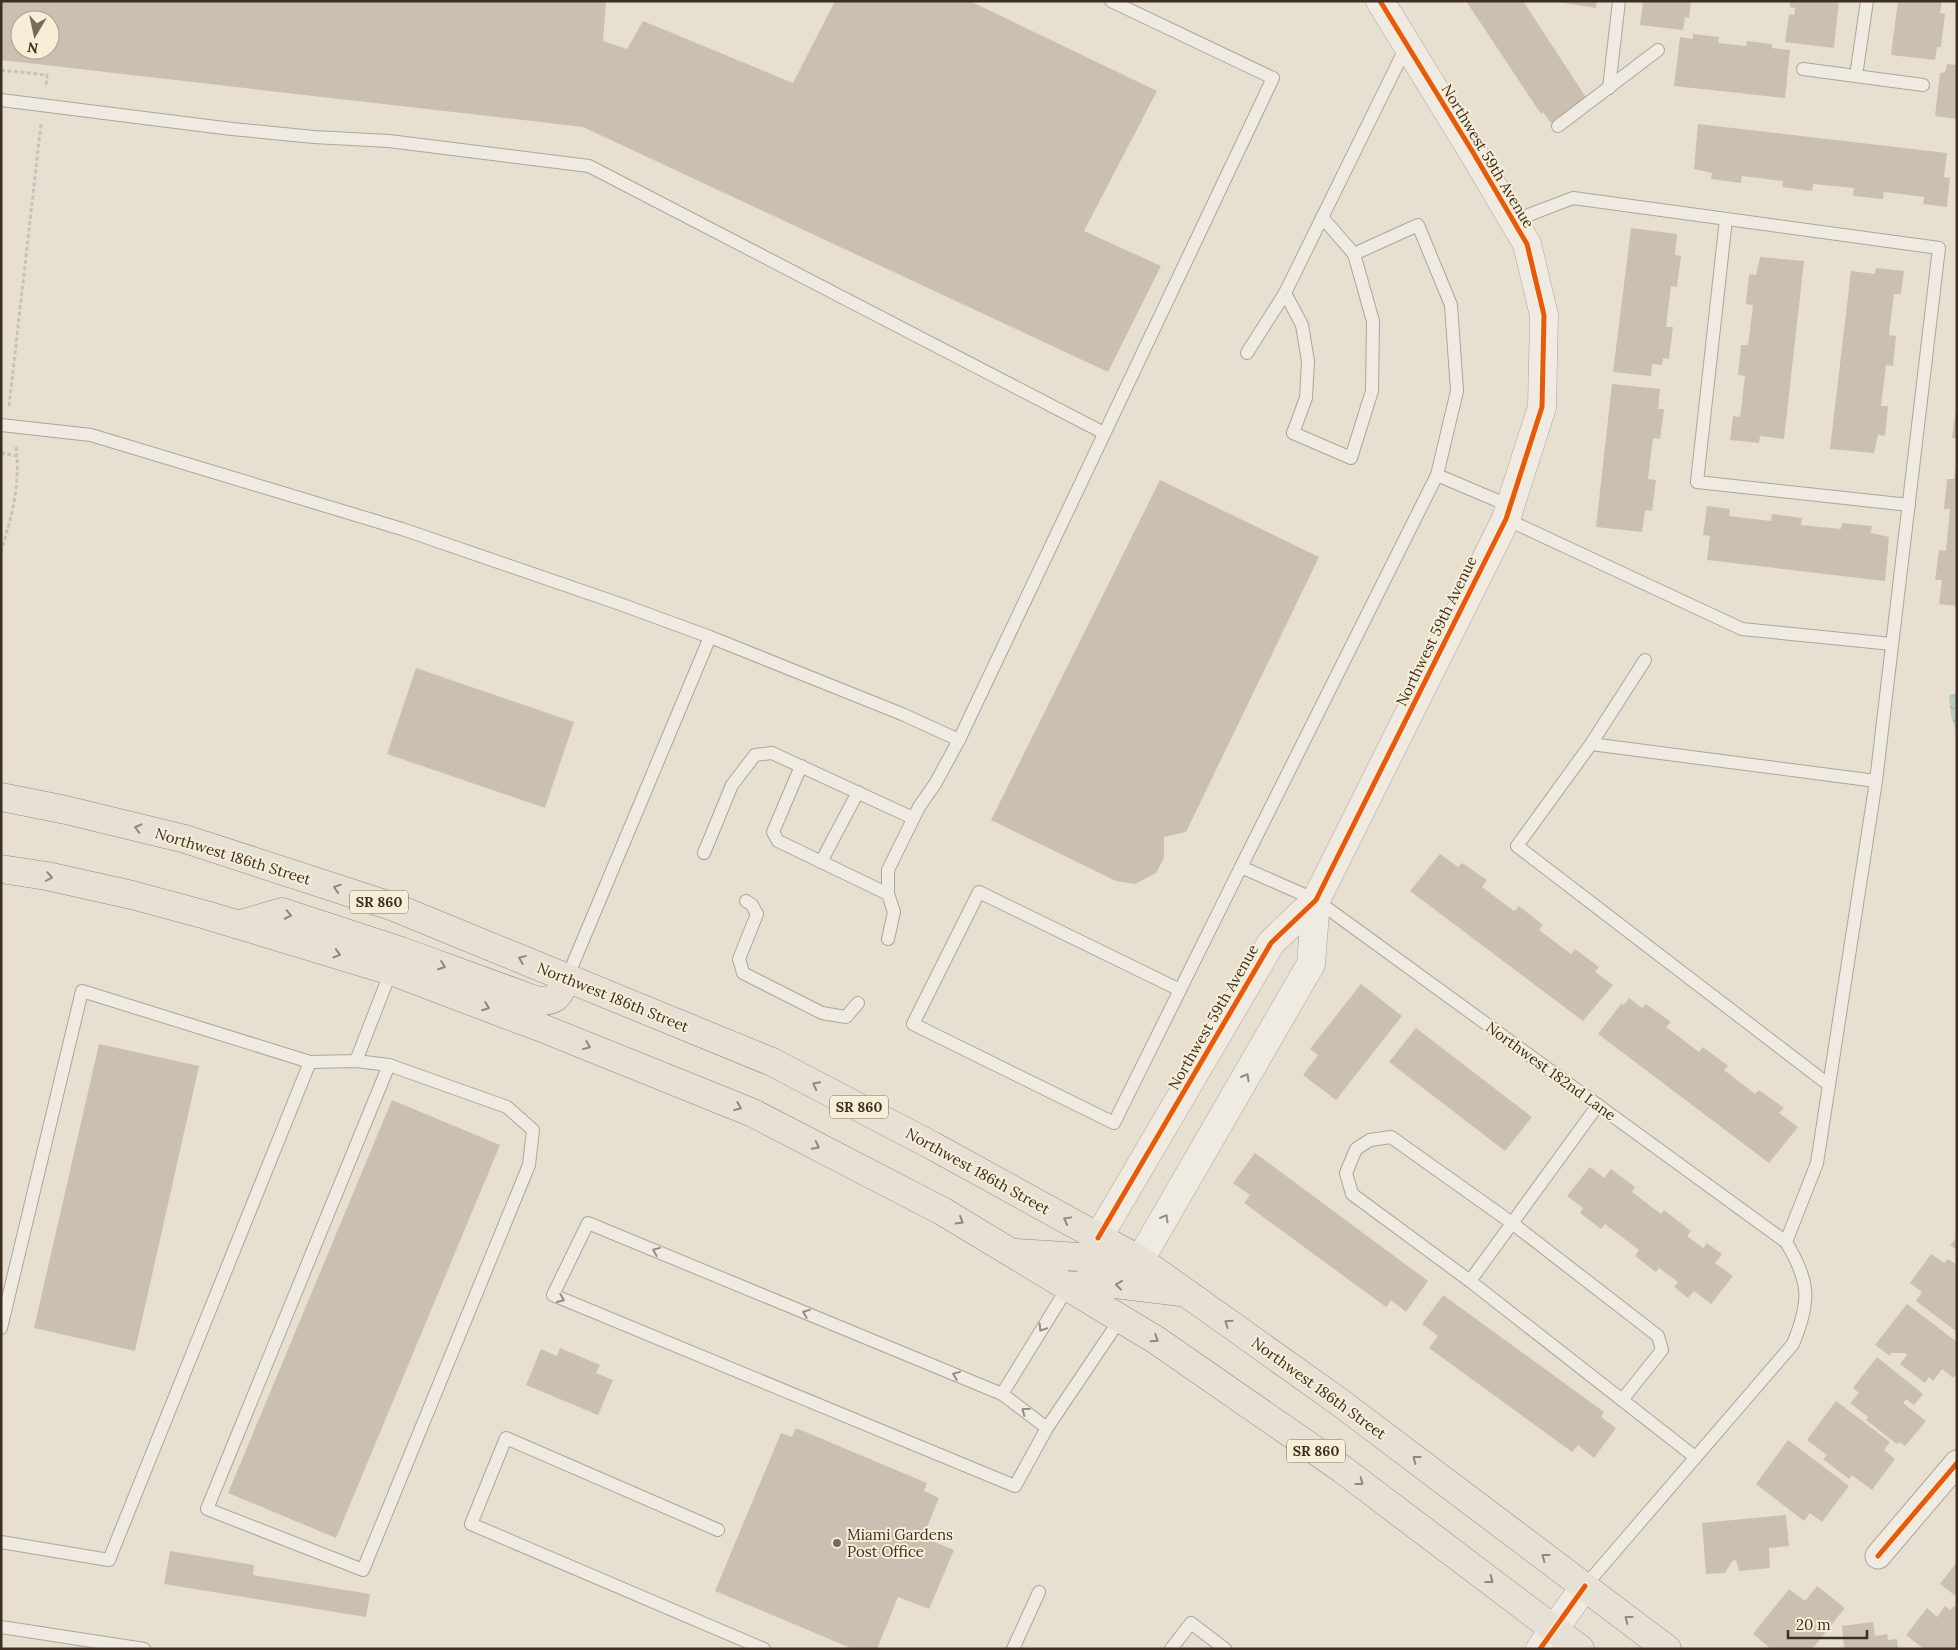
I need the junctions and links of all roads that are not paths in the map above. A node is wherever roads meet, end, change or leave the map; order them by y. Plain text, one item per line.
1 (1111, 1) edge
2 (1380, 1) edge
3 (1619, 1) edge
4 (1866, 1) edge
5 (1407, 44) junction
6 (1658, 50) dead end
7 (1803, 69) dead end
8 (1856, 76) junction
9 (1924, 84) dead end
10 (1609, 88) junction
11 (1, 100) edge
12 (1558, 126) dead end
13 (1322, 217) junction
14 (1726, 219) junction
15 (1513, 221) junction
16 (1354, 254) junction
17 (1286, 293) junction
18 (1247, 352) dead end
19 (7, 426) edge
20 (1104, 433) junction
21 (1437, 475) junction
22 (1909, 505) junction
23 (1508, 512) junction
24 (710, 637) junction
25 (1892, 644) junction
26 (1646, 660) dead end
27 (959, 740) junction
28 (1591, 744) junction
29 (802, 766) junction
30 (1876, 781) junction
31 (858, 792) junction
32 (1, 797) edge
33 (913, 818) junction
34 (704, 853) dead end
35 (821, 862) junction
36 (1240, 867) junction
37 (1, 869) edge
38 (888, 894) junction
39 (1316, 900) junction
40 (746, 901) dead end
41 (241, 924) junction
42 (888, 939) dead end
43 (391, 971) junction
44 (567, 978) junction
45 (1180, 990) junction
46 (858, 1003) dead end
47 (356, 1061) junction
48 (310, 1062) junction
49 (389, 1065) junction
50 (1829, 1086) junction
51 (1598, 1105) junction
52 (1512, 1223) junction
53 (1098, 1238) junction
54 (1786, 1242) junction
55 (1012, 1253) junction
56 (1140, 1260) junction
57 (1470, 1281) junction
58 (1068, 1287) junction
59 (1185, 1292) junction
60 (1121, 1318) junction
61 (1, 1328) edge
62 (1002, 1394) junction
63 (1622, 1400) junction
64 (1048, 1428) junction
65 (1695, 1457) junction
66 (1957, 1463) edge
67 (718, 1530) dead end
68 (1, 1542) edge
69 (1878, 1556) dead end
70 (1584, 1586) junction
71 (1039, 1592) dead end
72 (1, 1627) edge
73 (1547, 1639) edge
74 (120, 1647) edge
75 (144, 1649) edge
76 (764, 1649) edge
77 (1013, 1649) edge
78 (1171, 1649) edge
79 (1225, 1649) edge
80 (1580, 1649) edge
81 (1667, 1649) edge

1 - 20 lane
2 - 5 street, Northwest 59th Avenue
3 - 10 lane
4 - 8 lane
5 - 13 lane
5 - 15 street, Northwest 59th Avenue
6 - 10 lane
7 - 8 lane
8 - 9 lane
10 - 12 lane
11 - 20 lane
13 - 16 lane
13 - 17 lane
14 - 15 lane
14 - 22 lane
14 - 22 lane
15 - 23 street, Northwest 59th Avenue
16 - 17 lane
16 - 21 lane
17 - 18 lane
19 - 24 lane
20 - 27 lane
21 - 23 lane
21 - 36 lane
22 - 25 lane
23 - 25 lane
23 - 39 street, Northwest 59th Avenue
24 - 27 lane
24 - 44 lane
25 - 30 lane
26 - 28 lane
27 - 33 lane
28 - 30 lane
28 - 50 lane
29 - 31 lane
29 - 34 lane
29 - 35 lane
30 - 50 lane
31 - 33 lane
31 - 35 lane
44 -> 32 main road, Northwest 186th Street / SR 860
33 - 38 lane
35 - 38 lane
36 - 39 lane, Northwest 182nd Lane
36 - 45 lane
37 -> 41 main road, SR 860
38 - 42 lane
39 - 51 lane, Northwest 182nd Lane
39 - 53 street, Northwest 59th Avenue
56 -> 39 street, Northwest 59th Avenue
40 - 46 lane
41 -> 43 main road, SR 860
41 -> 44 main road
43 - 47 lane
43 -> 55 main road, SR 860
53 -> 44 main road, Northwest 186th Street / SR 860
45 - 45 lane
47 - 48 lane
47 - 49 lane
48 - 61 lane
48 - 68 lane
49 - 49 lane
50 - 54 lane
51 - 52 lane
51 - 54 lane, Northwest 182nd Lane
52 - 57 lane
52 - 57 lane
52 - 63 lane
53 - 56 main road, Northwest 186th Street / SR 860
54 - 65 lane
55 - 56 main road
55 - 58 main road, SR 860
56 - 59 main road, Northwest 186th Street / SR 860
57 - 63 lane
59 -> 58 main road
58 - 60 main road, SR 860
58 -> 62 lane
70 -> 59 main road, Northwest 186th Street / SR 860
60 - 64 lane
60 -> 73 main road, SR 860
64 -> 62 lane
62 -> 64 lane
63 - 65 lane
65 - 70 lane
66 - 69 street
67 - 76 lane
70 - 73 street
81 -> 70 main road, Northwest 186th Street / SR 860
71 - 77 lane
72 - 74 lane
73 - 80 main road, SR 860
74 - 75 lane
78 - 79 lane

